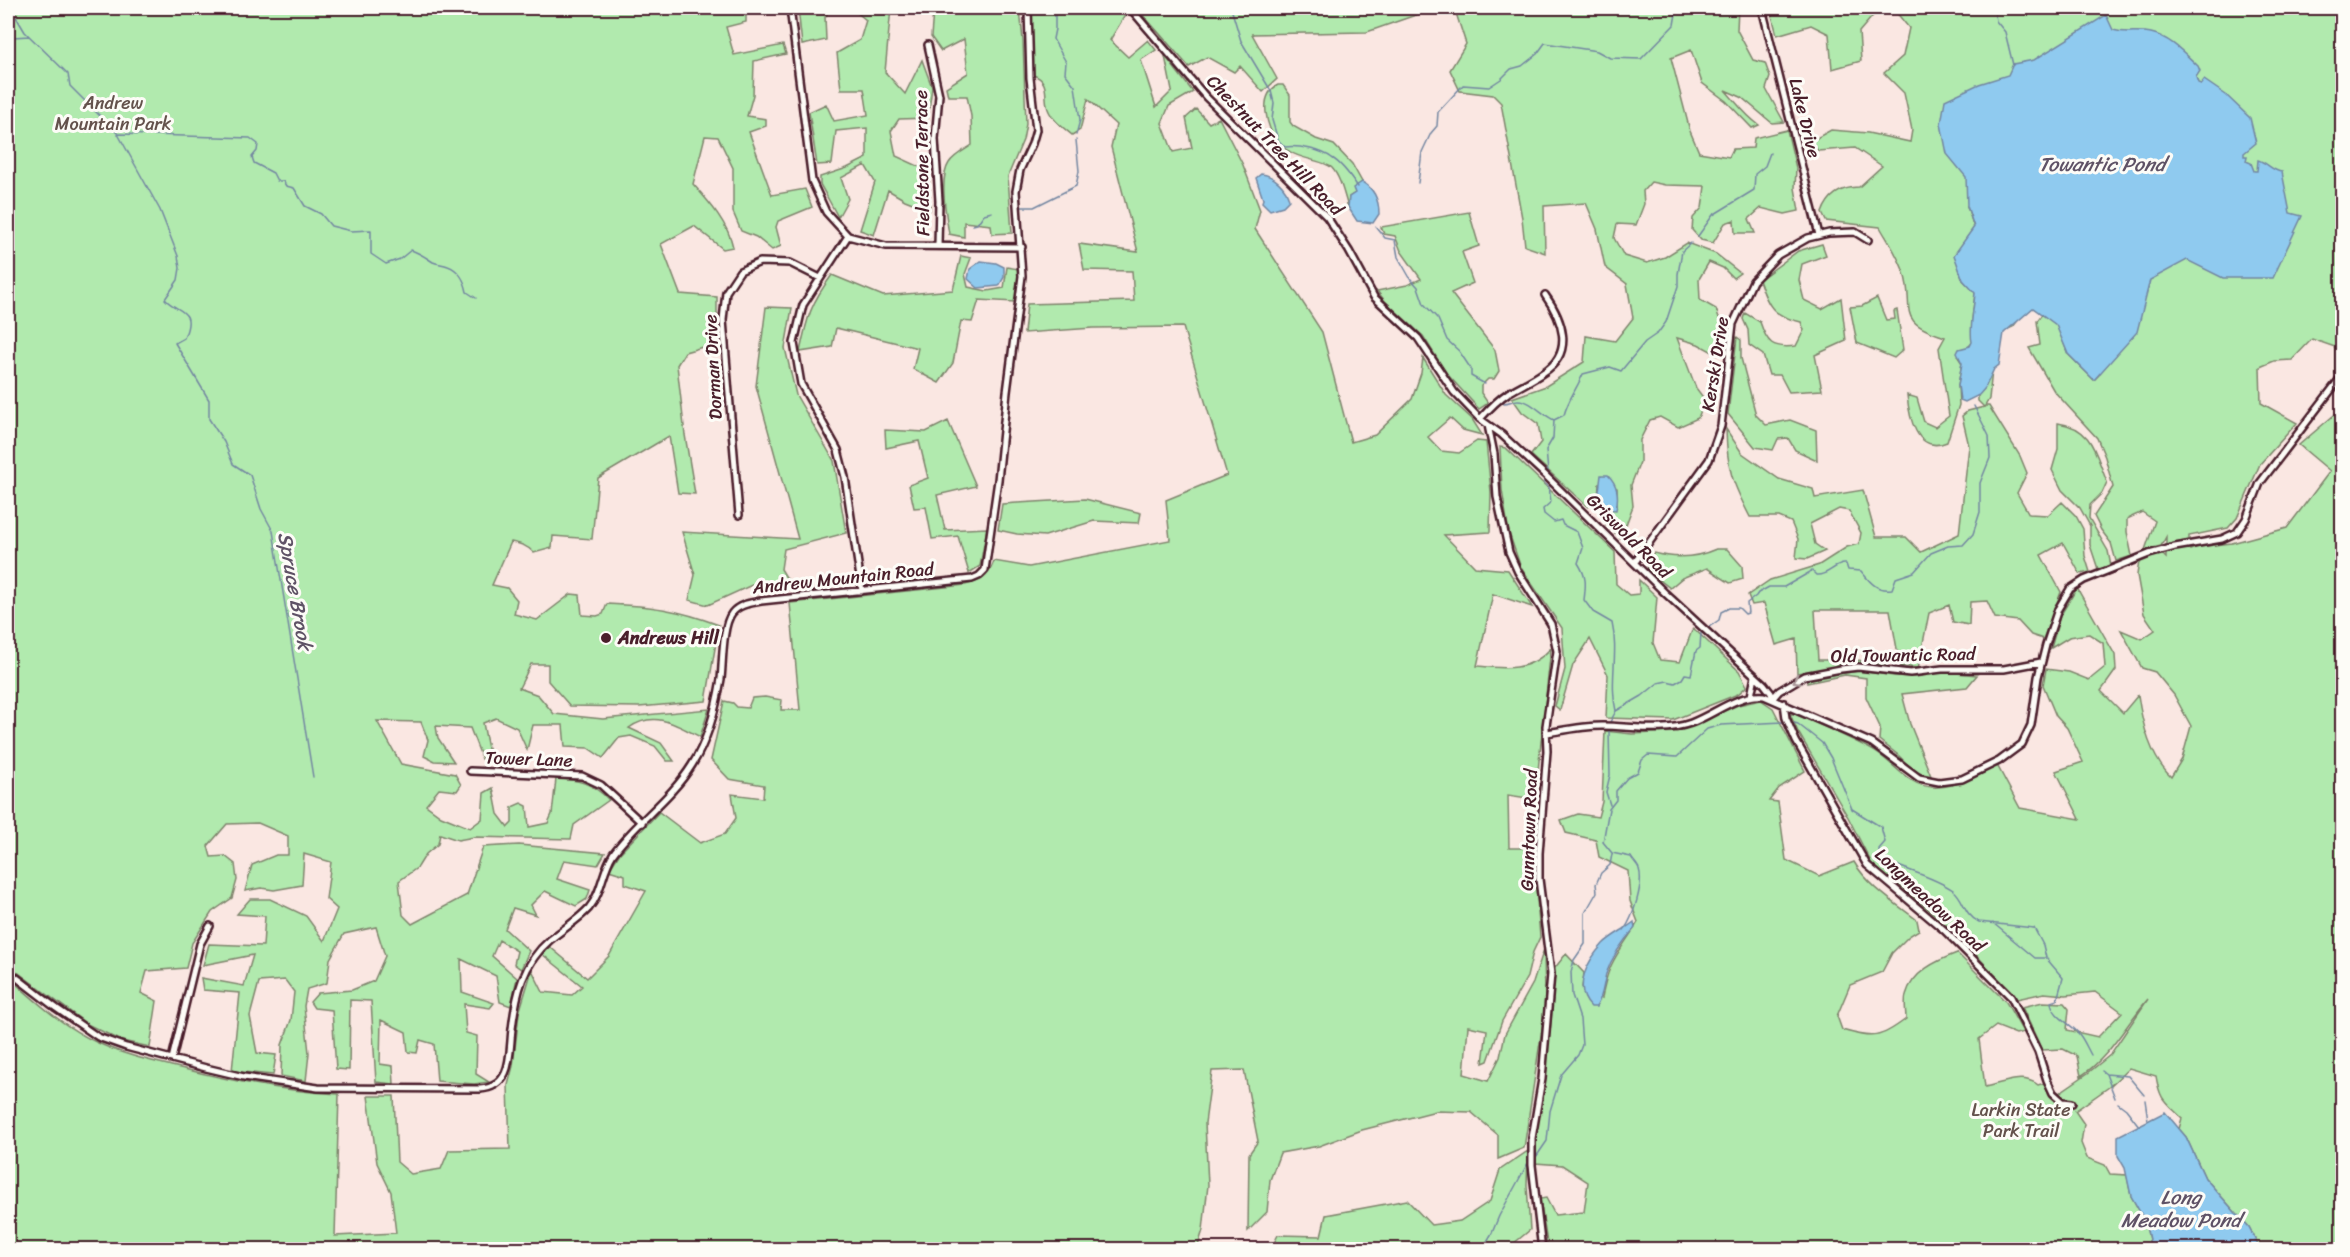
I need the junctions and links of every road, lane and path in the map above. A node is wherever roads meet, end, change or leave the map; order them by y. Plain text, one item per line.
1 (790, 8) edge
2 (1028, 8) edge
3 (1130, 8) edge
4 (1762, 8) edge
5 (928, 45) dead end
6 (1819, 235) junction
7 (848, 236) junction
8 (1868, 240) dead end
9 (938, 246) junction
10 (1022, 247) junction
11 (820, 278) junction
12 (1545, 295) dead end
13 (2343, 376) edge
14 (1480, 419) junction
15 (1488, 425) junction
16 (739, 515) dead end
17 (1635, 562) junction
18 (862, 591) junction
19 (2041, 662) junction
20 (1755, 676) junction
21 (1751, 696) junction
22 (1773, 698) junction
23 (1784, 703) junction
24 (1547, 733) junction
25 (470, 771) dead end
26 (642, 823) junction
27 (210, 926) dead end
28 (8, 971) edge
29 (172, 1059) junction
30 (2072, 1103) dead end
31 (1542, 1250) edge

1 - 7 street
2 - 10 street, Andrew Mountain Road
3 - 14 street, Chestnut Tree Hill Road
4 - 6 street, Lake Drive
5 - 9 street, Fieldstone Terrace
6 - 8 street, Kerski Drive
6 - 17 street, Kerski Drive
7 - 9 street, Fieldstone Terrace
7 - 11 street
9 - 10 street, Fieldstone Terrace
10 - 18 street, Andrew Mountain Road
11 - 16 street, Dorman Drive
11 - 18 street
12 - 14 street
13 - 19 street
14 - 15 street, Griswold Road
15 - 17 street, Griswold Road
15 - 24 street, Gunntown Road
17 - 20 street, Griswold Road
18 - 26 street, Andrew Mountain Road
19 -> 22 street, Old Towantic Road
19 - 23 street
20 - 21 street
20 - 22 street, Griswold Road
21 - 22 street
21 - 24 street
22 - 23 street
23 - 30 street, Longmeadow Road
24 - 31 street, Gunntown Road
25 - 26 street, Tower Lane
26 - 29 street, Andrew Mountain Road
27 - 29 street
28 - 29 street, Andrew Mountain Road

